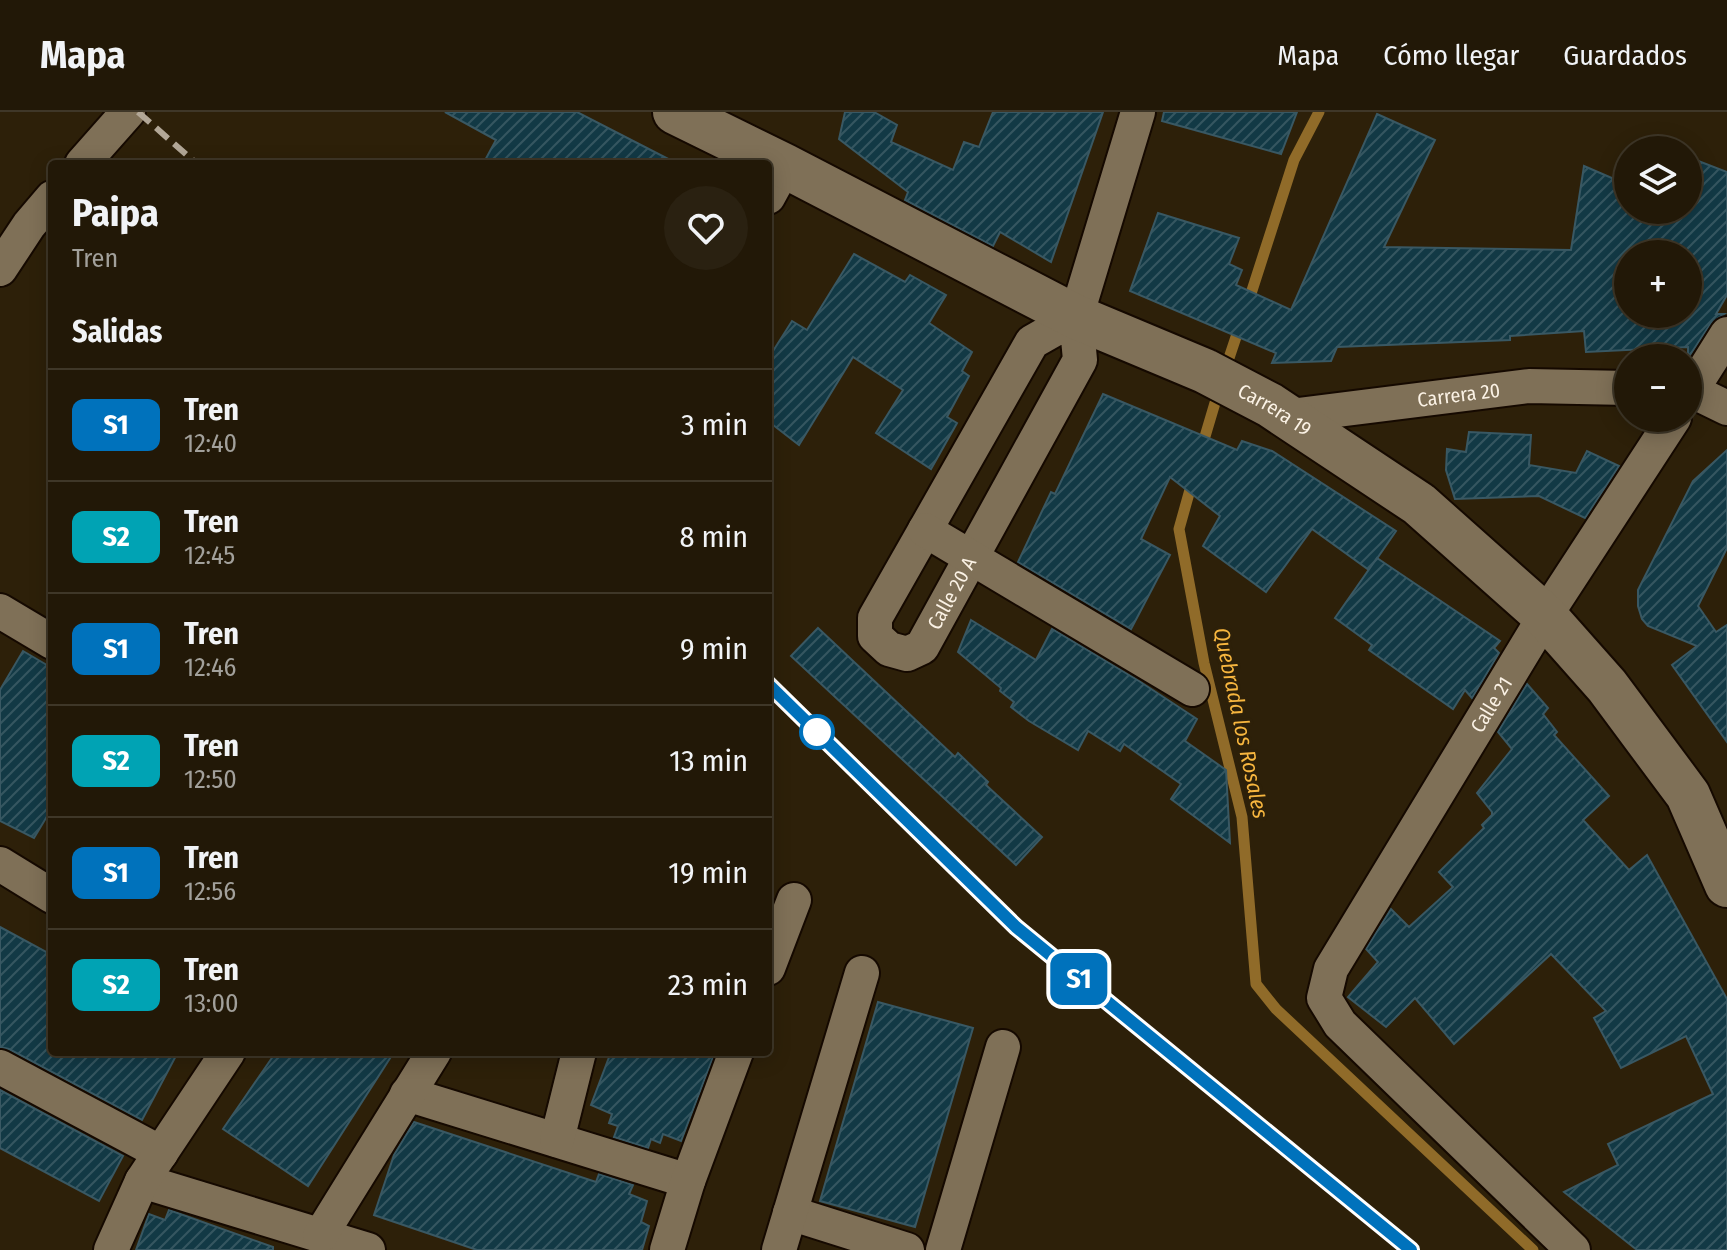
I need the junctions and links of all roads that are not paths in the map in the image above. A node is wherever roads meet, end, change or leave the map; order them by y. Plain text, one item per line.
1 (128, 112) edge
2 (675, 112) edge
3 (1138, 112) edge
4 (86, 160) edge
5 (745, 160) edge
6 (777, 182) edge
7 (48, 203) edge
8 (0, 269) edge
9 (1076, 317) junction
10 (1727, 334) edge
11 (1702, 372) edge
12 (1614, 388) edge
13 (1702, 397) edge
14 (1727, 408) edge
15 (1280, 410) junction
16 (1665, 432) edge
17 (925, 530) junction
18 (973, 559) junction
19 (0, 611) edge
20 (1545, 616) junction
21 (48, 640) edge
22 (1192, 689) dead end
23 (0, 864) edge
24 (1727, 885) edge
25 (48, 894) edge
26 (794, 900) dead end
27 (772, 958) edge
28 (862, 973) dead end
29 (1003, 1047) dead end
30 (225, 1056) edge
31 (431, 1056) edge
32 (578, 1056) edge
33 (735, 1056) edge
34 (0, 1067) edge
35 (407, 1094) junction
36 (557, 1140) junction
37 (161, 1153) junction
38 (142, 1181) junction
39 (688, 1181) junction
40 (790, 1213) junction
41 (320, 1236) junction
42 (111, 1250) edge
43 (368, 1250) edge
44 (667, 1250) edge
45 (779, 1250) edge
46 (907, 1250) edge
47 (943, 1250) edge
48 (1573, 1250) edge

1 - 4 street
2 - 5 street, Carrera 19
3 - 9 street, Calle 20 A
6 - 9 street, Carrera 19
7 - 8 street
9 - 15 street, Carrera 19
9 - 17 street, Calle 20 A
9 - 18 street, Calle 20 A
10 - 11 street
12 - 15 street, Carrera 20
13 - 14 street
15 - 20 street, Carrera 19
16 - 20 street, Calle 21
17 - 18 street
17 - 18 street, Calle 20 A
18 - 22 street
19 - 21 street
20 - 24 street, Carrera 19
20 - 48 street, Calle 21
23 - 25 street
26 - 27 street
28 - 40 street
29 - 47 street
30 - 37 street
31 - 35 street
32 - 36 street
33 - 39 street
34 - 37 street
35 - 36 street
35 - 41 street
36 - 39 street
37 - 38 street
38 - 41 street
38 - 42 street
39 - 44 street
40 - 45 street
40 - 46 street
41 - 43 street

